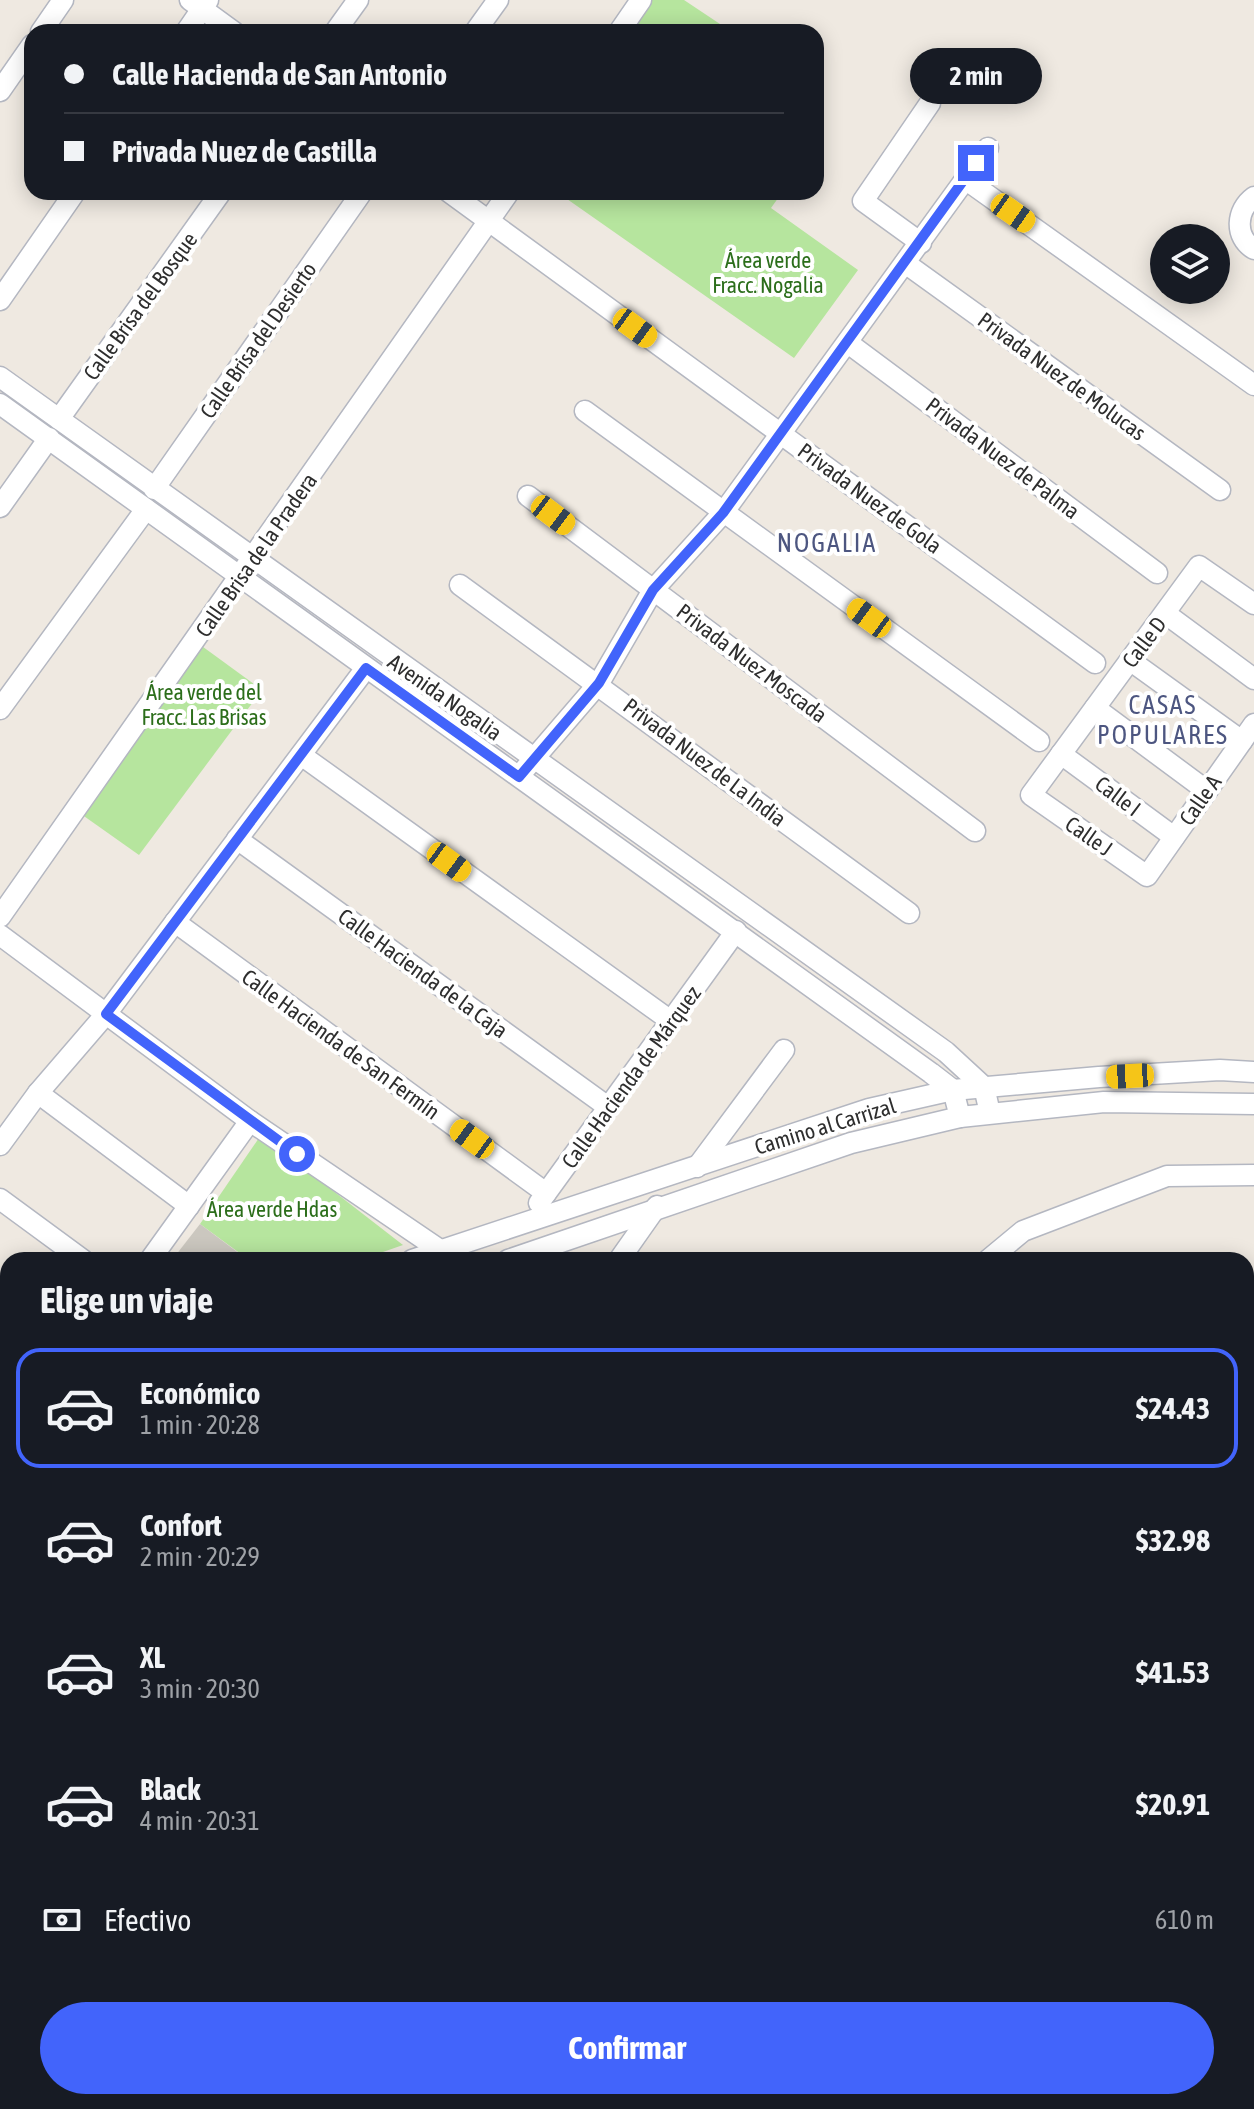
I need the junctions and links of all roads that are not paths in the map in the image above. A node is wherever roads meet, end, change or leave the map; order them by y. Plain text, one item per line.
1 (63, 0) edge
2 (358, 0) edge
3 (498, 0) edge
4 (641, 0) edge
5 (200, 3) edge
6 (46, 24) edge
7 (190, 24) edge
8 (225, 24) edge
9 (341, 24) edge
10 (481, 24) edge
11 (624, 24) edge
12 (24, 56) edge
13 (0, 91) edge
14 (930, 103) dead end
15 (988, 148) dead end
16 (965, 179) junction
17 (1254, 197) edge
18 (69, 200) edge
19 (215, 200) edge
20 (356, 200) edge
21 (459, 200) edge
22 (504, 200) edge
23 (488, 223) junction
24 (921, 243) junction
25 (1254, 249) edge
26 (905, 263) junction
27 (0, 300) edge
28 (848, 343) junction
29 (0, 377) edge
30 (1254, 385) edge
31 (0, 404) edge
32 (585, 411) dead end
33 (59, 419) junction
34 (782, 433) junction
35 (49, 438) junction
36 (154, 489) junction
37 (1220, 490) dead end
38 (528, 496) dead end
39 (0, 507) edge
40 (146, 509) junction
41 (723, 513) junction
42 (247, 568) junction
43 (1157, 573) dead end
44 (460, 585) dead end
45 (653, 590) junction
46 (1254, 604) edge
47 (1166, 614) junction
48 (1131, 661) junction
49 (1095, 663) dead end
50 (366, 668) junction
51 (1254, 679) edge
52 (599, 683) junction
53 (1095, 708) junction
54 (0, 709) edge
55 (1254, 724) edge
56 (1039, 741) dead end
57 (1242, 741) junction
58 (1061, 754) junction
59 (301, 755) junction
60 (533, 759) junction
61 (519, 777) junction
62 (1207, 791) junction
63 (1031, 795) joint
64 (975, 831) dead end
65 (1174, 837) junction
66 (237, 839) junction
67 (1147, 876) joint
68 (909, 913) dead end
69 (0, 917) edge
70 (175, 922) junction
71 (736, 931) junction
72 (0, 935) edge
73 (106, 1014) junction
74 (671, 1021) junction
75 (784, 1050) dead end
76 (1254, 1072) edge
77 (984, 1087) junction
78 (953, 1090) junction
79 (38, 1093) junction
80 (1254, 1104) edge
81 (608, 1107) junction
82 (990, 1113) junction
83 (960, 1117) junction
84 (250, 1121) junction
85 (0, 1145) edge
86 (697, 1167) junction
87 (1254, 1175) edge
88 (546, 1193) junction
89 (0, 1199) edge
90 (189, 1206) junction
91 (657, 1206) junction
92 (525, 1222) junction
93 (440, 1250) junction
94 (72, 1252) edge
95 (156, 1252) edge
96 (434, 1252) edge
97 (530, 1252) edge
98 (625, 1252) edge
99 (998, 1252) edge

1 - 6 street
2 - 9 street
3 - 10 street
4 - 11 street
5 - 7 street
5 - 8 street
12 - 13 street
14 - 24 street
15 - 16 street
16 - 24 street
16 - 30 street
17 - 25 street
18 - 27 street
19 - 33 street, Calle Brisa del Bosque
20 - 36 street, Calle Brisa del Desierto
21 - 23 street, Privada Nuez de Gola
22 - 23 street, Calle Brisa de la Pradera
23 - 34 street, Privada Nuez de Gola
23 - 42 street, Calle Brisa de la Pradera
24 - 26 street
26 - 28 street
26 - 37 street, Privada Nuez de Molucas
28 - 34 street
28 - 43 street, Privada Nuez de Palma
29 - 33 street, Avenida Nogalia
31 - 35 street, Avenida Nogalia
32 - 41 street
33 - 36 street, Avenida Nogalia
34 - 41 street
34 - 49 street, Privada Nuez de Gola
35 - 39 street
35 - 40 street, Avenida Nogalia
36 - 42 street, Avenida Nogalia
38 - 45 street, Privada Nuez Moscada
40 - 42 street, Avenida Nogalia
40 - 54 street
41 - 45 street
41 - 56 street
42 - 50 street, Avenida Nogalia
42 - 60 street, Avenida Nogalia
42 - 69 street, Calle Brisa de la Pradera
44 - 52 street, Privada Nuez de La India
45 - 52 street
45 - 64 street, Privada Nuez Moscada
46 - 47 street, Calle D
47 - 48 street, Calle D
47 - 51 street
48 - 53 street, Calle D
48 - 57 street
50 - 59 street
50 - 61 street, Avenida Nogalia
52 - 60 street
52 - 68 street, Privada Nuez de La India
53 - 58 street, Calle D
53 - 62 street
55 - 57 street, Calle A
57 - 62 street, Calle A
58 - 63 street, Calle D
58 - 65 street, Calle I
59 - 66 street
59 - 74 street
60 - 61 street
60 - 77 street, Avenida Nogalia
61 - 71 street, Avenida Nogalia
62 - 65 street, Calle A
63 - 67 street, Calle J
65 - 67 street, Calle A
66 - 70 street
66 - 81 street, Calle Hacienda de la Caja
70 - 73 street
70 - 88 street, Calle Hacienda de San Fermín
71 - 74 street, Calle Hacienda de Márquez
71 - 78 street, Avenida Nogalia
72 - 73 street
73 - 79 street
73 - 84 street
74 - 81 street, Calle Hacienda de Márquez
75 - 86 street
76 - 77 street, Camino al Carrizal
77 - 78 street, Camino al Carrizal
77 - 82 street
78 - 83 street
78 - 86 street, Camino al Carrizal
79 - 85 street
79 - 90 street
80 - 82 street, Camino al Carrizal
81 - 88 street, Calle Hacienda de Márquez
82 - 83 street, Camino al Carrizal
83 - 91 street, Camino al Carrizal
84 - 90 street
84 - 93 street
86 - 92 street, Camino al Carrizal
87 - 99 street
88 - 92 street, Calle Hacienda de Márquez
89 - 94 street
90 - 95 street
91 - 97 street, Camino al Carrizal
91 - 98 street
92 - 93 street, Camino al Carrizal
93 - 96 street, Camino al Carrizal

